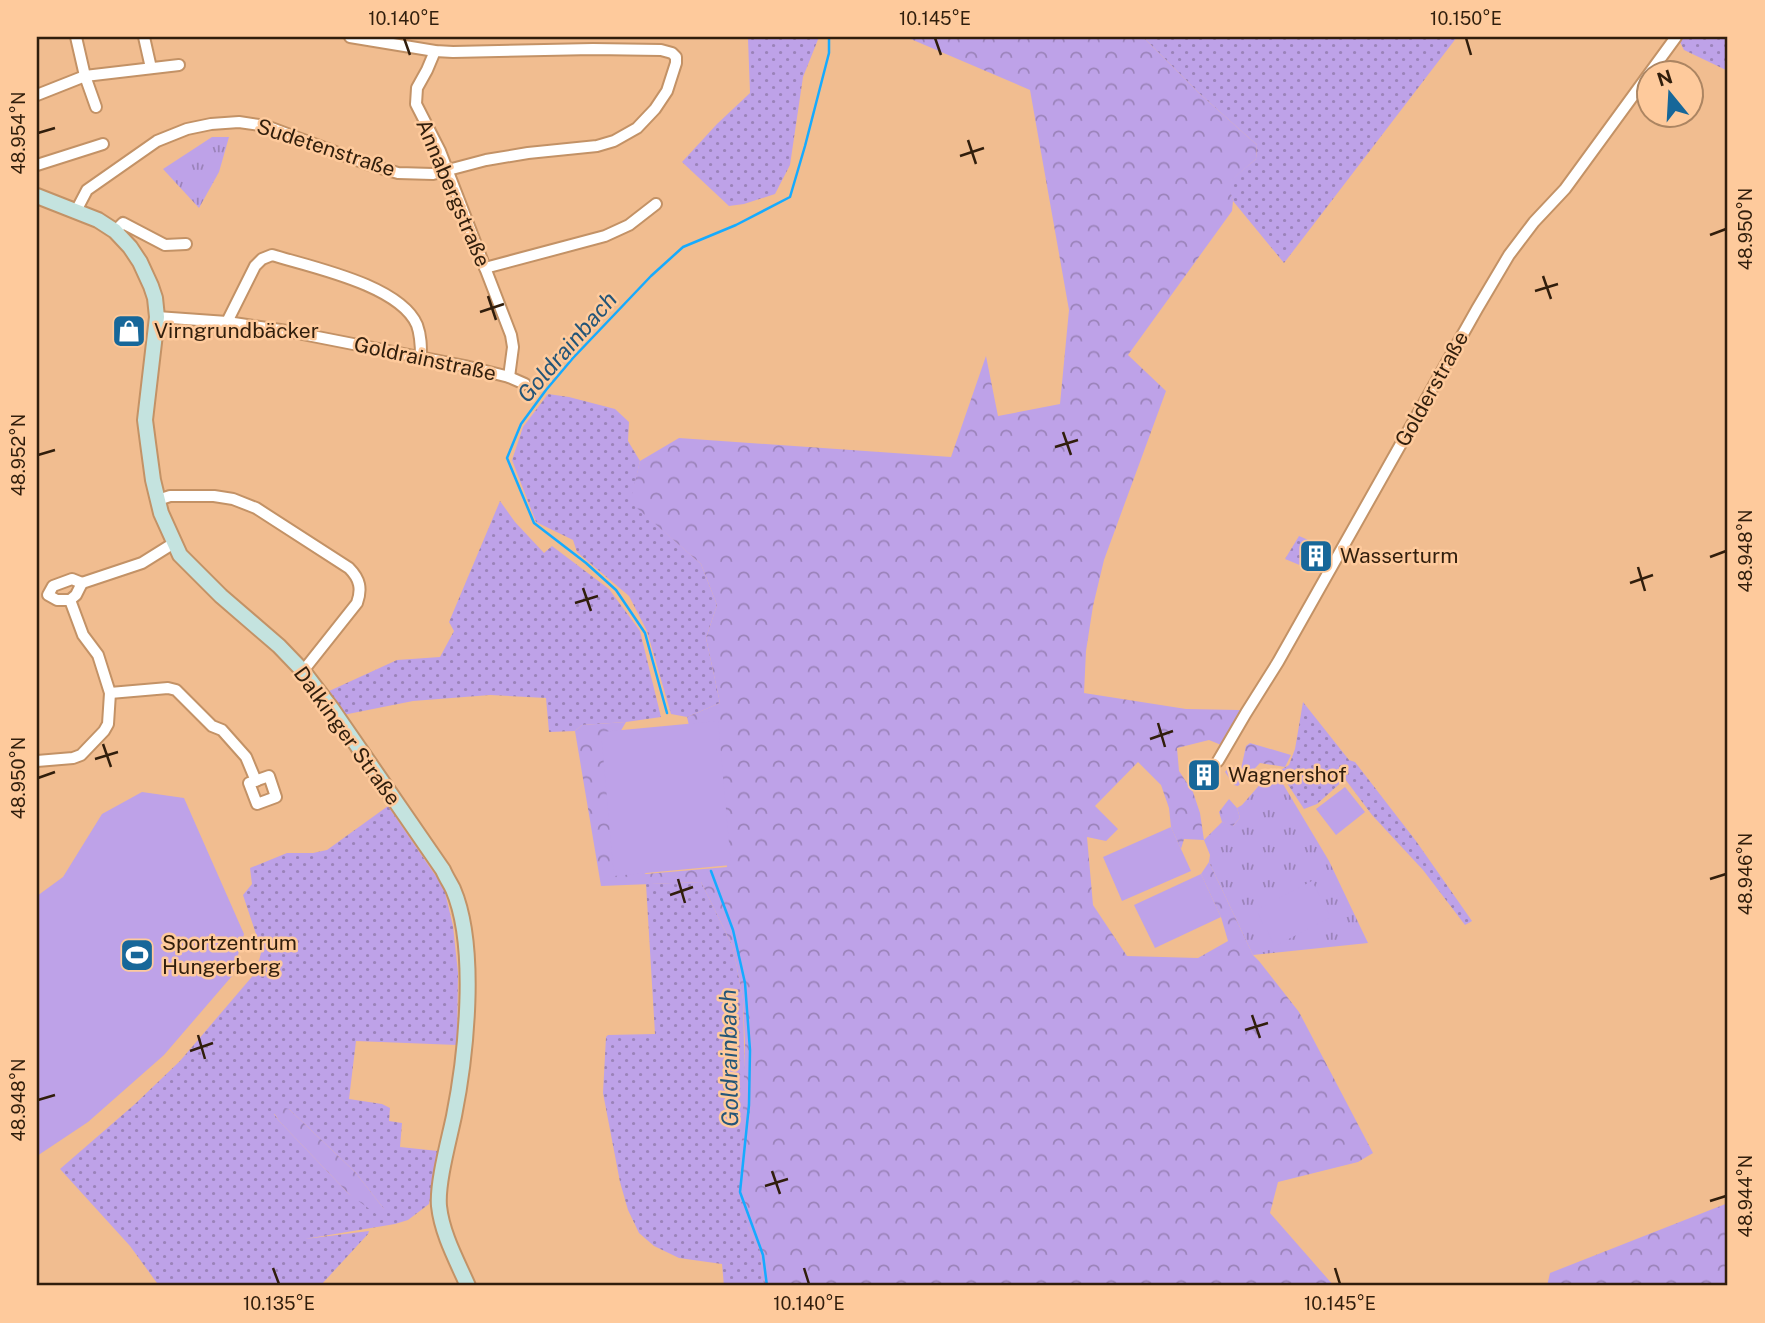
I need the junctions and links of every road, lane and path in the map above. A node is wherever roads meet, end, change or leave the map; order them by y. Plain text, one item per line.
1 (76, 37) edge
2 (144, 37) edge
3 (350, 37) edge
4 (596, 37) edge
5 (1676, 37) edge
6 (593, 49) junction
7 (435, 51) junction
8 (179, 65) dead end
9 (151, 68) junction
10 (85, 76) junction
11 (37, 95) edge
12 (96, 107) dead end
13 (103, 144) dead end
14 (37, 164) edge
15 (448, 171) junction
16 (37, 196) edge
17 (656, 204) dead end
18 (76, 211) junction
19 (114, 231) junction
20 (186, 244) dead end
21 (485, 268) junction
22 (157, 317) junction
23 (227, 322) junction
24 (421, 357) junction
25 (509, 377) junction
26 (525, 383) dead end
27 (158, 500) junction
28 (174, 543) junction
29 (82, 583) junction
30 (48, 594) junction
31 (37, 599) edge
32 (70, 600) junction
33 (303, 671) junction
34 (110, 693) junction
35 (37, 761) edge
36 (1218, 761) dead end
37 (37, 769) edge
38 (257, 780) dead end
39 (468, 1286) edge

1 - 10 street
2 - 9 street
3 - 7 street
4 - 6 street
5 - 36 street, Golderstraße
6 - 7 street
6 - 15 street, Sudetenstraße
7 - 15 street, Annabergstraße
8 - 9 street
9 - 10 street
10 - 11 street
10 - 12 street
13 - 14 street
15 - 18 street, Sudetenstraße
15 - 21 street, Annabergstraße
16 - 18 street, Dalkinger Straße
17 - 21 street
18 - 19 street, Dalkinger Straße
19 - 20 street
19 - 22 street, Dalkinger Straße
21 - 25 street, Annabergstraße
22 - 23 street, Goldrainstraße
22 - 27 street, Dalkinger Straße
23 - 24 street, Goldrainstraße
23 - 24 street
24 - 25 street, Goldrainstraße
25 - 26 street, Goldrainstraße
27 - 28 street, Dalkinger Straße
27 - 33 street
28 - 29 street
28 - 33 street, Dalkinger Straße
29 - 30 street
29 - 32 street
30 - 31 street
30 - 32 street
32 - 34 street
33 - 39 street, Dalkinger Straße
34 - 35 street
34 - 38 street
35 - 37 street

